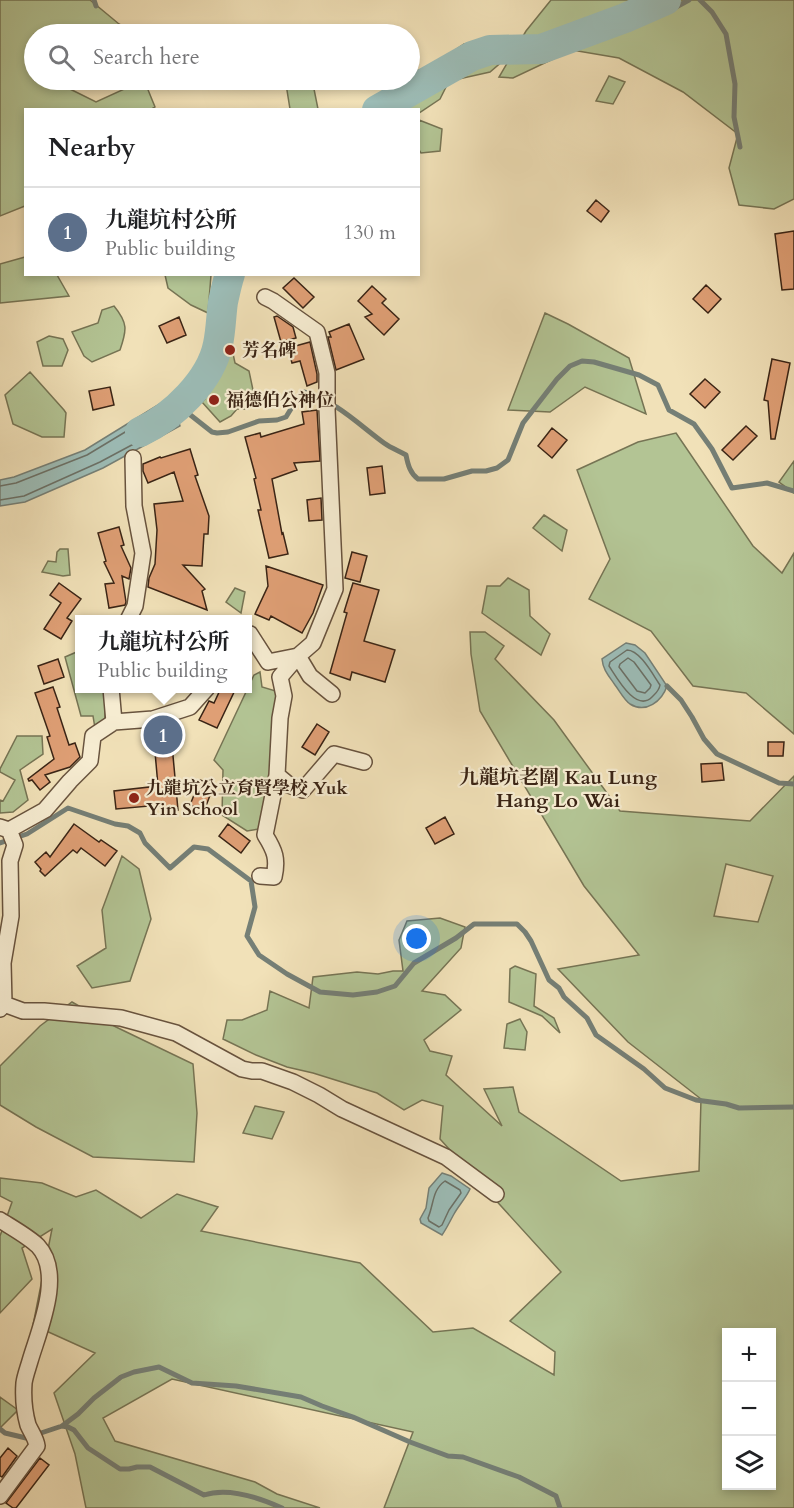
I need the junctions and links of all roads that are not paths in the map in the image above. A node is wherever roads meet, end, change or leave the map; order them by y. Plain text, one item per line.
1 (265, 297) dead end
2 (132, 458) dead end
3 (130, 615) edge
4 (252, 637) edge
5 (298, 656) junction
6 (111, 693) edge
7 (203, 693) edge
8 (332, 694) dead end
9 (114, 722) junction
10 (364, 762) dead end
11 (277, 775) junction
12 (4, 828) edge
13 (260, 876) dead end
14 (2, 1006) edge
15 (496, 1194) dead end
16 (0, 1220) edge
17 (0, 1496) edge

1 - 5 street
2 - 3 street
4 - 5 street
5 - 8 street
5 - 11 street
6 - 9 street
7 - 9 street
9 - 12 street
10 - 11 street
11 - 13 street
12 - 14 street
14 - 15 street
16 - 17 street

